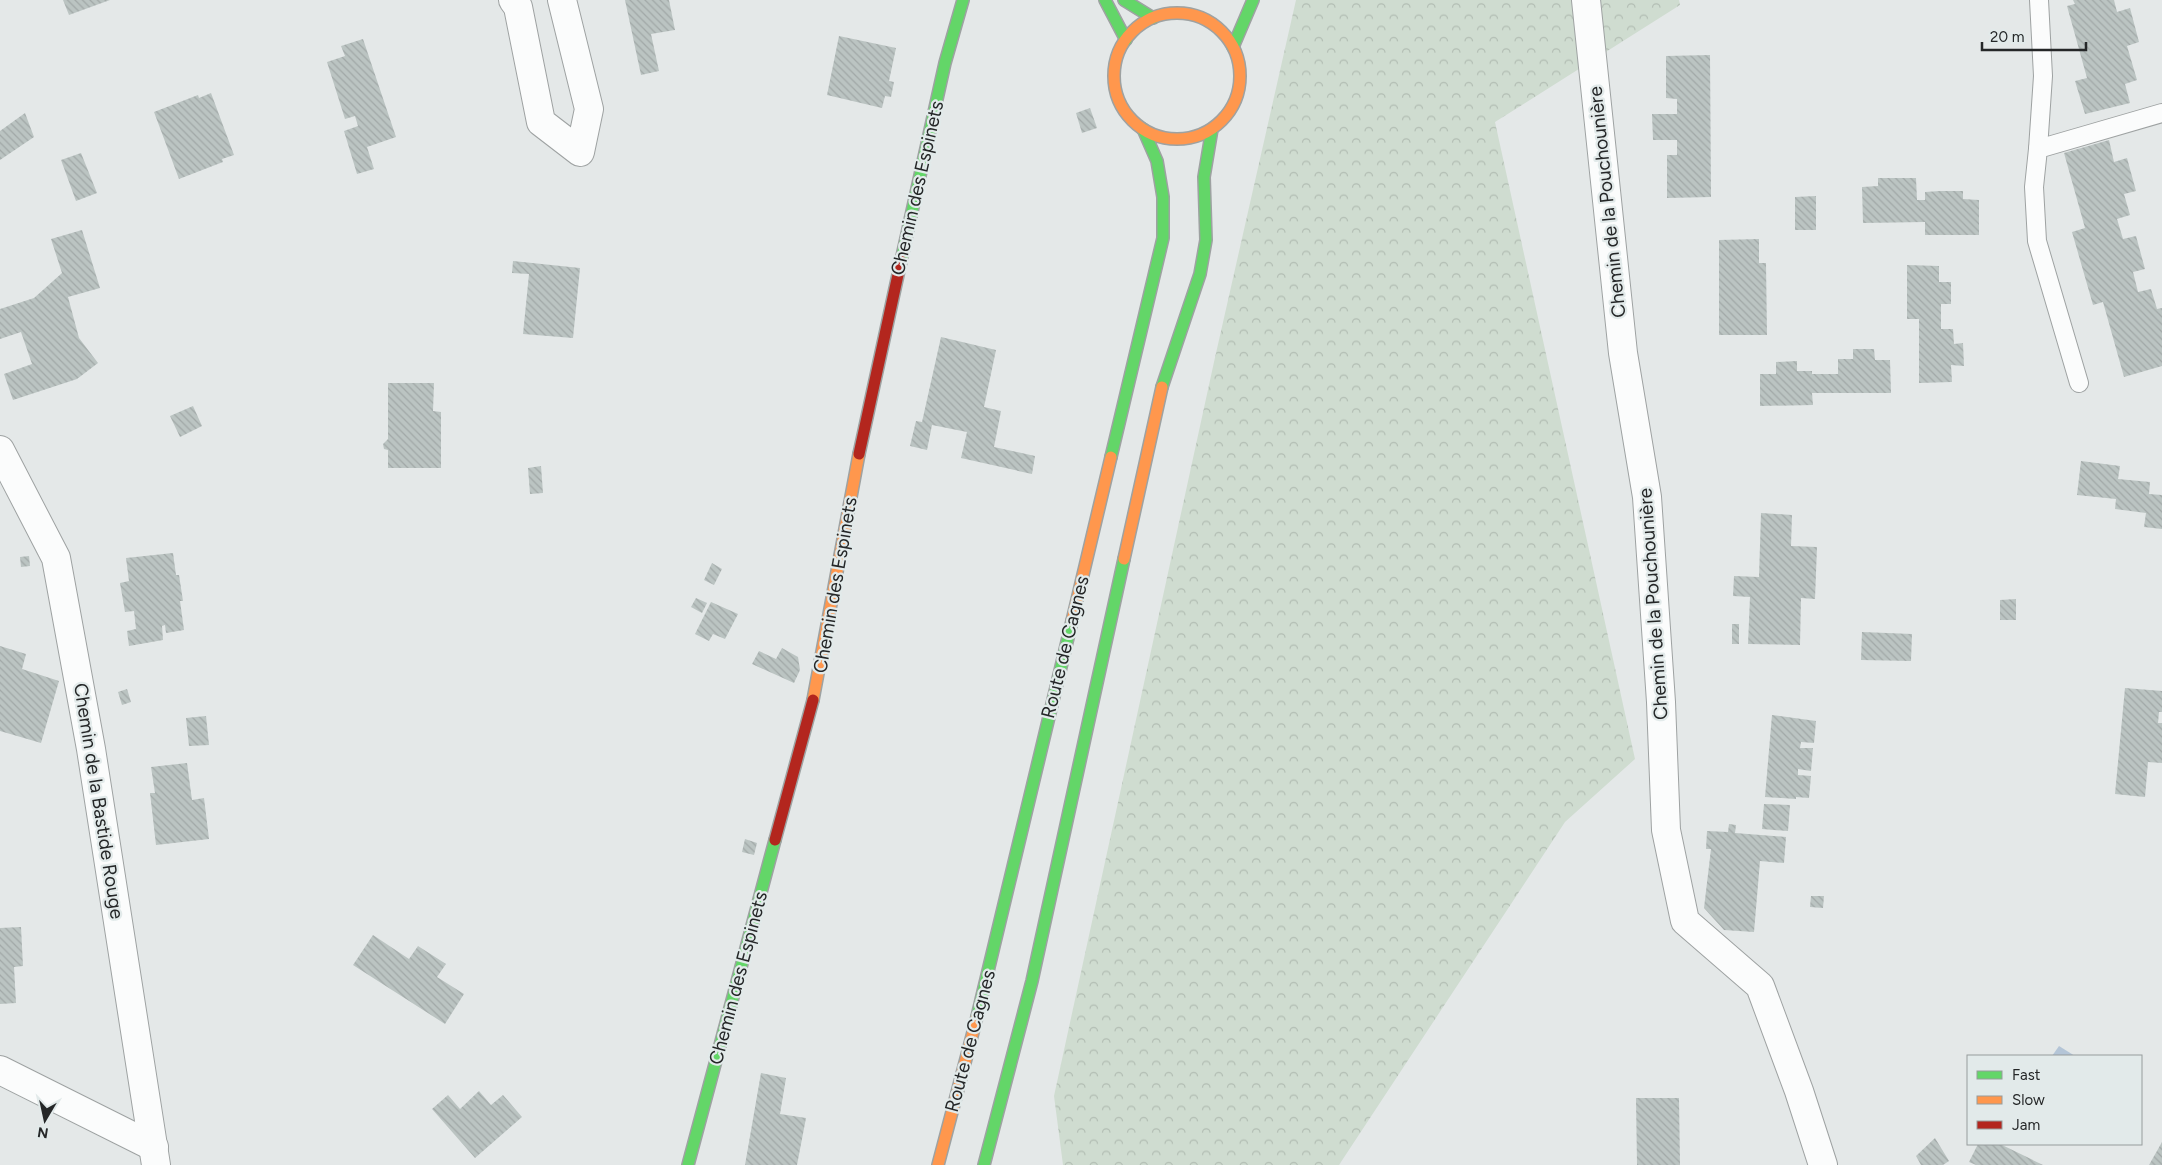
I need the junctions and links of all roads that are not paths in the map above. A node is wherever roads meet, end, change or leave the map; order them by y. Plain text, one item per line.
1 (513, 0) edge
2 (562, 0) edge
3 (963, 0) edge
4 (1105, 0) edge
5 (1124, 0) edge
6 (1254, 0) edge
7 (1586, 0) edge
8 (2039, 0) edge
9 (1194, 5) dead end
10 (1182, 14) junction
11 (1154, 18) junction
12 (1126, 40) junction
13 (1233, 47) junction
14 (2162, 113) edge
15 (1143, 129) junction
16 (1212, 129) junction
17 (2038, 149) junction
18 (2079, 383) dead end
19 (0, 450) edge
20 (0, 1070) edge
21 (155, 1156) edge
22 (688, 1165) edge
23 (938, 1165) edge
24 (984, 1165) edge
25 (1823, 1165) edge

1 - 2 street
3 - 22 main road, Chemin des Espinets
4 - 12 main road
5 - 11 main road
6 - 13 main road
7 - 25 street, Chemin de la Pouchounière
8 - 17 lane
9 - 10 main road
10 - 11 main road
10 - 13 main road
11 - 12 main road
12 - 15 main road
13 - 16 main road
14 - 17 lane
15 - 16 main road
15 - 23 main road, Route de Cagnes
16 - 24 main road, Route de Cagnes
17 - 18 lane
19 - 21 street, Chemin de la Bastide Rouge
20 - 21 street

